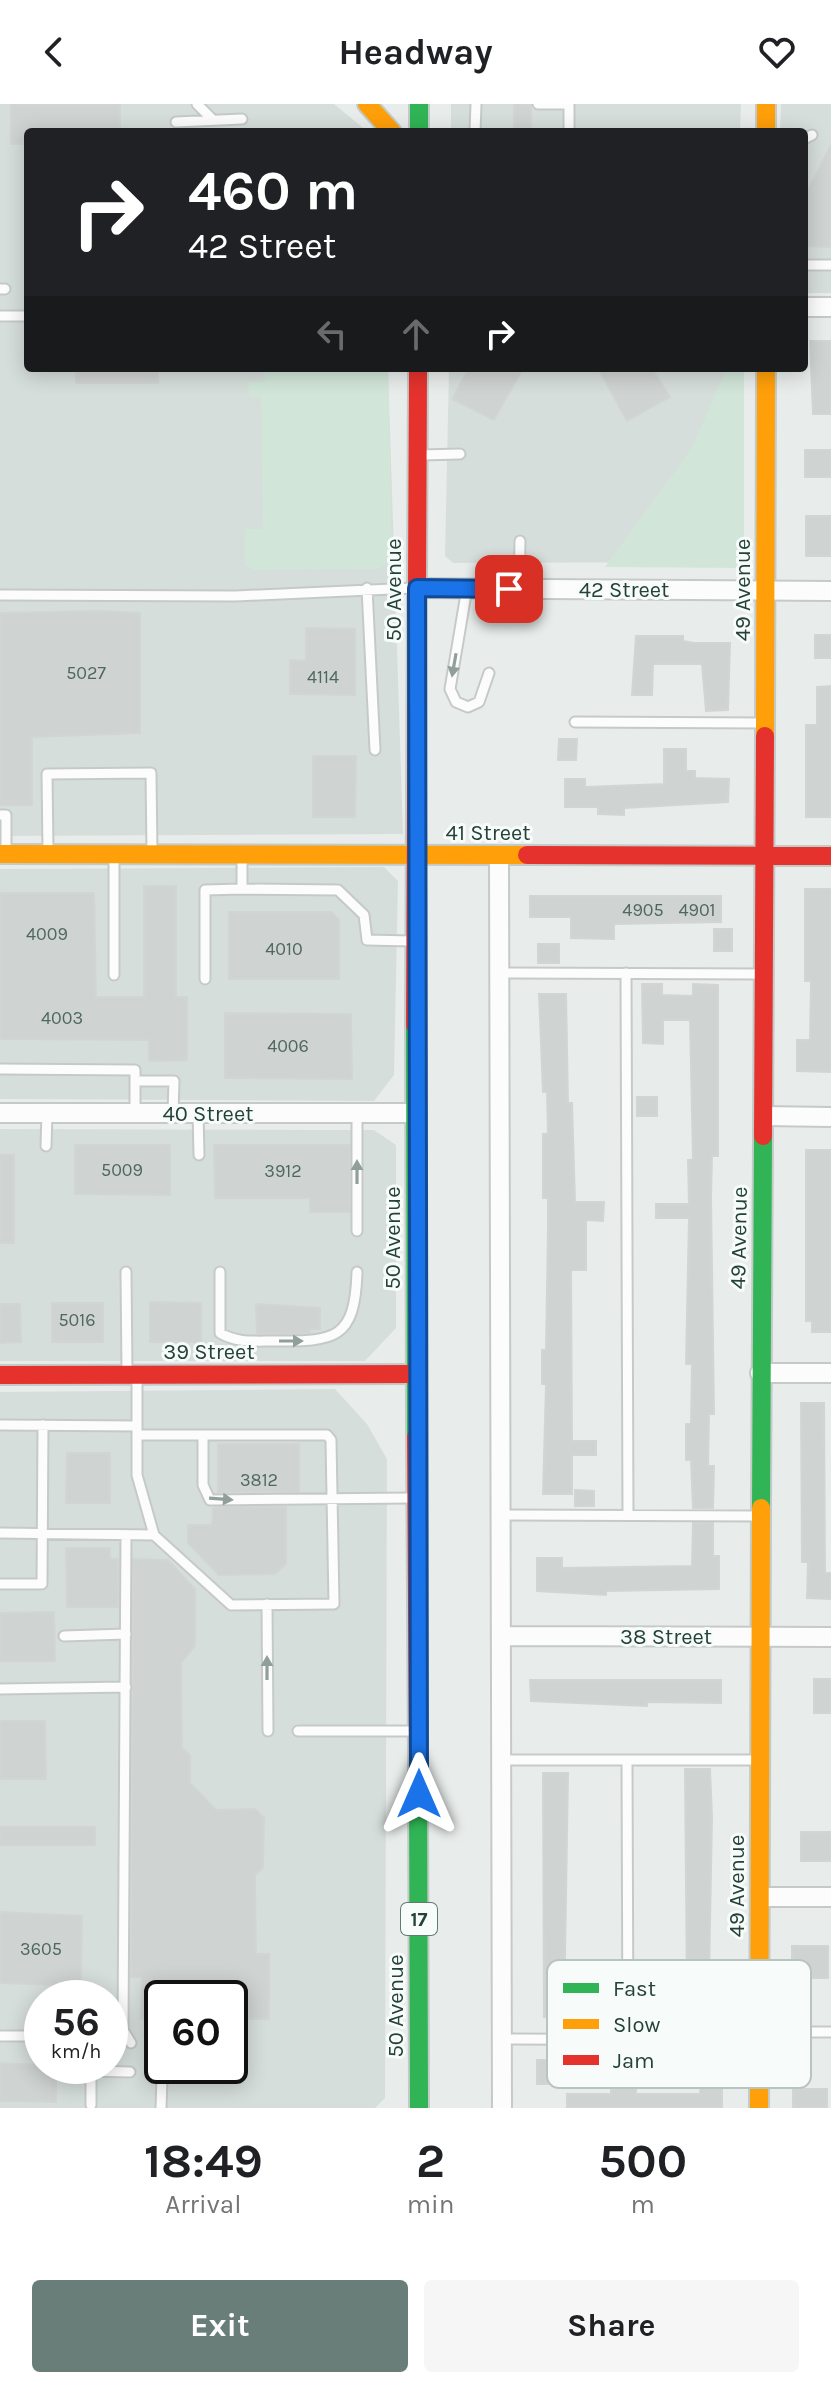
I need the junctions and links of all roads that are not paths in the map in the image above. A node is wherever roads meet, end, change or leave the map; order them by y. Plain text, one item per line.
1 (197, 104) edge
2 (214, 104) edge
3 (367, 104) edge
4 (419, 104) edge
5 (476, 104) edge
6 (538, 104) edge
7 (766, 104) edge
8 (242, 119) dead end
9 (213, 120) junction
10 (176, 122) dead end
11 (388, 128) edge
12 (419, 128) edge
13 (475, 128) edge
14 (569, 128) edge
15 (766, 128) edge
16 (808, 265) edge
17 (831, 265) edge
18 (808, 307) edge
19 (831, 307) edge
20 (0, 316) edge
21 (24, 316) edge
22 (418, 372) edge
23 (766, 372) edge
24 (460, 454) dead end
25 (418, 455) junction
26 (520, 541) dead end
27 (367, 588) junction
28 (417, 588) junction
29 (467, 588) junction
30 (499, 588) junction
31 (519, 589) junction
32 (767, 591) junction
33 (831, 591) edge
34 (0, 595) edge
35 (498, 612) dead end
36 (489, 673) dead end
37 (575, 722) dead end
38 (766, 723) junction
39 (375, 750) dead end
40 (0, 815) edge
41 (152, 853) junction
42 (242, 853) junction
43 (3, 854) edge
44 (48, 854) junction
45 (114, 854) junction
46 (416, 855) junction
47 (499, 856) junction
48 (765, 856) junction
49 (831, 856) edge
50 (242, 889) junction
51 (416, 941) junction
52 (499, 973) junction
53 (626, 973) junction
54 (764, 974) junction
55 (114, 975) dead end
56 (205, 979) dead end
57 (0, 1069) edge
58 (135, 1081) junction
59 (0, 1113) edge
60 (47, 1113) junction
61 (135, 1113) junction
62 (173, 1113) junction
63 (198, 1113) junction
64 (357, 1113) junction
65 (415, 1113) junction
66 (763, 1116) junction
67 (831, 1117) edge
68 (46, 1146) dead end
69 (199, 1155) dead end
70 (357, 1231) dead end
71 (126, 1272) dead end
72 (220, 1272) dead end
73 (357, 1272) dead end
74 (760, 1373) junction
75 (831, 1373) edge
76 (417, 1374) junction
77 (0, 1375) edge
78 (132, 1375) junction
79 (0, 1425) edge
80 (43, 1425) junction
81 (137, 1430) junction
82 (203, 1435) junction
83 (418, 1498) junction
84 (332, 1499) junction
85 (501, 1515) junction
86 (628, 1515) junction
87 (760, 1516) junction
88 (0, 1533) edge
89 (43, 1534) junction
90 (126, 1535) junction
91 (154, 1535) junction
92 (0, 1584) edge
93 (267, 1604) junction
94 (126, 1634) junction
95 (64, 1636) dead end
96 (501, 1636) junction
97 (760, 1637) junction
98 (831, 1637) edge
99 (126, 1687) junction
100 (0, 1689) edge
101 (268, 1731) dead end
102 (298, 1731) dead end
103 (419, 1731) junction
104 (501, 1760) junction
105 (627, 1760) junction
106 (760, 1760) junction
107 (760, 1897) junction
108 (831, 1897) edge
109 (628, 1960) edge
110 (760, 1960) edge
111 (831, 2032) edge
112 (811, 2033) edge
113 (0, 2036) edge
114 (24, 2036) edge
115 (502, 2039) junction
116 (547, 2039) edge
117 (131, 2043) dead end
118 (90, 2084) edge
119 (162, 2084) edge
120 (91, 2105) dead end
121 (161, 2108) edge
122 (419, 2108) edge
123 (502, 2108) edge

1 - 9 lane
2 - 9 lane
3 - 11 main road
4 - 12 main road
5 - 13 lane
6 - 14 lane
7 - 15 main road
8 - 9 lane
9 - 10 lane
16 - 17 lane
18 - 19 street
20 - 21 lane
22 - 25 main road, 50 Avenue / 17
23 - 32 main road, 49 Avenue
24 - 25 lane
25 - 28 main road, 50 Avenue / 17
26 - 31 lane
27 - 28 lane
27 - 34 lane
27 - 39 lane
28 - 29 street, 42 Street
28 - 46 main road, 50 Avenue / 17
29 - 30 street, 42 Street
29 -> 36 lane
30 - 31 street, 42 Street
30 - 35 lane
31 - 32 street, 42 Street
32 - 33 street, 42 Street
32 - 38 main road, 49 Avenue
37 - 38 lane
38 - 48 main road, 49 Avenue
40 - 43 lane
41 - 42 main road, 41 Street
41 - 44 lane
41 - 45 main road, 41 Street
42 - 46 main road, 41 Street
42 - 50 lane
43 - 44 main road, 41 Street
44 - 45 main road, 41 Street
45 - 55 lane
46 - 47 main road, 41 Street
46 - 51 main road, 50 Avenue / 17
47 - 48 main road, 41 Street
47 - 52 street
48 - 49 main road, 41 Street
48 - 54 main road, 49 Avenue
50 - 51 lane
50 - 56 lane
51 - 65 main road, 50 Avenue / 17
52 - 53 lane
52 - 85 street
53 - 54 lane
53 - 86 lane
54 - 66 main road, 49 Avenue
57 - 58 lane
58 - 61 lane
58 - 62 lane
59 - 60 street, 40 Street
60 - 61 street, 40 Street
60 - 68 lane
61 - 62 street, 40 Street
62 - 63 street, 40 Street
63 - 64 street, 40 Street
63 - 69 lane
64 - 65 street, 40 Street
70 -> 64 lane
65 - 76 main road, 50 Avenue / 17
66 - 67 street
66 - 74 main road, 49 Avenue
71 - 78 lane
72 -> 73 lane
74 - 75 street
74 - 87 main road, 49 Avenue
76 - 78 main road, 39 Street
76 - 83 main road, 50 Avenue / 17
77 - 78 main road, 39 Street
78 - 81 lane
79 - 80 lane
80 - 81 lane
80 - 89 lane
81 - 82 lane
81 - 91 lane
82 -> 84 lane
82 - 84 lane
83 - 84 lane
83 - 103 main road, 50 Avenue / 17
84 - 93 lane
85 - 86 lane
85 - 96 street
86 - 87 lane
87 - 97 main road, 49 Avenue
88 - 89 lane
89 - 90 lane
89 - 92 lane
90 - 91 lane
90 - 94 lane
91 - 93 lane
101 -> 93 lane
94 - 95 lane
94 - 99 lane
96 - 97 street, 38 Street
96 - 104 street
97 - 98 street, 38 Street
97 - 106 main road, 49 Avenue
99 - 100 lane
99 - 117 lane
102 - 103 lane
103 - 122 main road, 50 Avenue / 17
104 - 105 lane
104 - 115 street
105 - 106 lane
105 - 109 lane
106 - 107 main road, 49 Avenue
107 - 108 street
107 - 110 main road, 49 Avenue
111 - 112 lane
113 - 114 lane
115 - 116 lane
115 - 123 street
118 - 120 lane
119 - 121 lane

